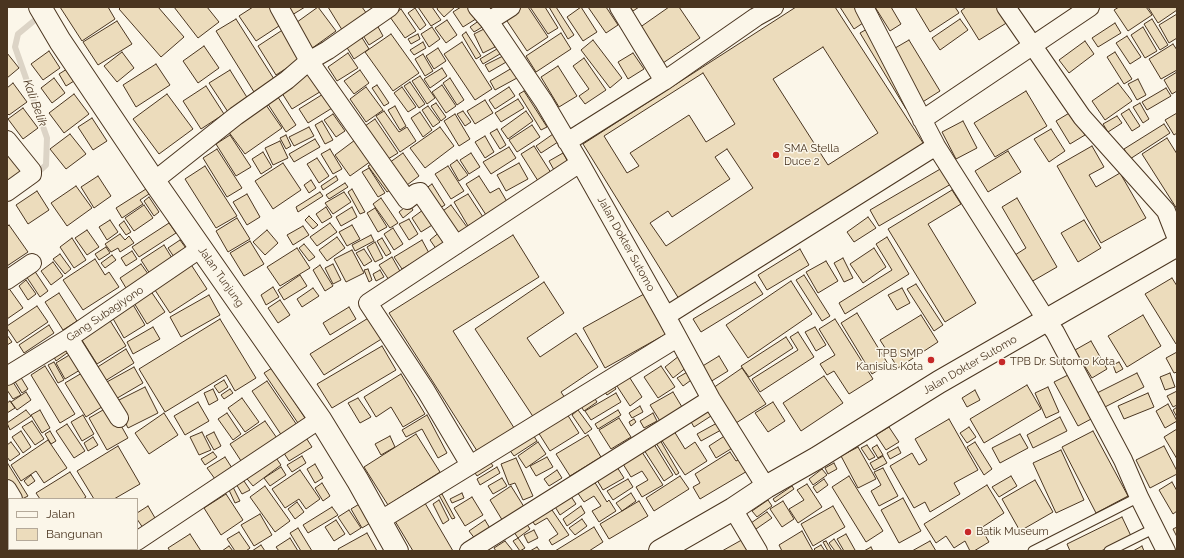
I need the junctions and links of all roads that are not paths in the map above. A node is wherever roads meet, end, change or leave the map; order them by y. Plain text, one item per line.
1 (40, 7) edge
2 (279, 7) edge
3 (390, 7) edge
4 (476, 7) edge
5 (511, 7) edge
6 (618, 7) edge
7 (774, 7) edge
8 (864, 7) edge
9 (1006, 7) edge
10 (1090, 7) edge
11 (489, 21) junction
12 (1032, 45) junction
13 (309, 61) junction
14 (664, 81) junction
15 (922, 120) junction
16 (7, 140) edge
17 (567, 142) junction
18 (936, 146) junction
19 (580, 163) junction
20 (154, 181) junction
21 (7, 192) edge
22 (1177, 239) edge
23 (456, 245) junction
24 (1177, 246) edge
25 (201, 248) junction
26 (32, 263) dead end
27 (7, 280) edge
28 (666, 316) junction
29 (1047, 321) junction
30 (69, 338) junction
31 (677, 338) junction
32 (7, 376) edge
33 (710, 399) junction
34 (119, 418) dead end
35 (320, 420) junction
36 (470, 465) junction
37 (766, 487) junction
38 (7, 489) edge
39 (1139, 497) junction
40 (12, 498) edge
41 (733, 509) junction
42 (381, 520) junction
43 (1155, 528) junction
44 (138, 540) edge
45 (396, 551) edge
46 (469, 551) edge
47 (660, 551) edge
48 (758, 551) edge
49 (1033, 551) edge
50 (1109, 551) edge
51 (1166, 551) edge

1 - 20 street, Jalan Tunjung
2 - 13 street
3 - 13 street
4 - 11 street, Jalan Dokter Sutomo
5 - 11 street
6 - 14 street
7 - 14 street
8 - 15 street
9 - 12 street
10 - 12 street
11 - 17 street, Jalan Dokter Sutomo
12 - 15 street
12 - 22 street
13 - 20 street
13 - 23 street
14 - 17 street
15 - 18 street
16 - 21 street
17 - 19 street, Jalan Dokter Sutomo
18 - 28 street
18 - 29 street
19 - 23 street
19 - 28 street, Jalan Dokter Sutomo
20 - 25 street, Jalan Tunjung
23 - 36 street
24 - 29 street, Jalan Dokter Sutomo
25 - 30 street, Gang Subagiyono
25 - 35 street, Jalan Tunjung
26 - 27 street
28 - 31 street, Jalan Dokter Sutomo
29 - 37 street, Jalan Dokter Sutomo
29 - 39 street
30 - 32 street, Gang Subagiyono
30 - 34 street
31 - 33 street, Jalan Dokter Sutomo
31 - 36 street
33 - 37 street, Jalan Dokter Sutomo
33 - 46 street
35 - 42 street, Jalan Tunjung
35 - 44 street
36 - 42 street
37 - 41 street, Jalan Dokter Sutomo
38 - 40 street
39 - 43 street
39 - 49 lane
41 - 47 street, Jalan Dokter Sutomo
41 - 48 street
42 - 45 street, Jalan Tunjung
43 - 50 lane
43 - 51 street

